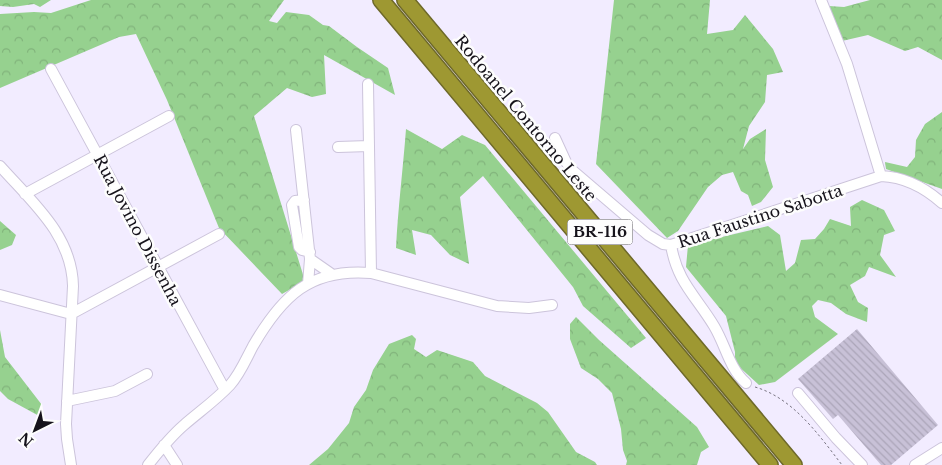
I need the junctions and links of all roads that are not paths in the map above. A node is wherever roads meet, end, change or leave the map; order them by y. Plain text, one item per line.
1 (381, 0) edge
2 (405, 0) edge
3 (821, 0) edge
4 (51, 69) dead end
5 (368, 84) dead end
6 (169, 116) dead end
7 (296, 130) dead end
8 (556, 138) dead end
9 (369, 146) junction
10 (338, 147) dead end
11 (97, 155) junction
12 (0, 166) edge
13 (881, 176) junction
14 (25, 194) junction
15 (942, 203) edge
16 (219, 234) dead end
17 (671, 245) junction
18 (310, 255) junction
19 (158, 267) junction
20 (371, 273) junction
21 (333, 275) junction
22 (308, 284) junction
23 (0, 295) edge
24 (552, 305) dead end
25 (71, 314) junction
26 (147, 374) dead end
27 (746, 383) road end
28 (224, 390) junction
29 (798, 392) dead end
30 (67, 401) junction
31 (164, 445) junction
32 (942, 448) edge
33 (71, 465) edge
34 (148, 465) edge
35 (177, 465) edge
36 (770, 465) edge
37 (794, 465) edge
38 (862, 465) edge
39 (914, 465) edge

1 - 36 highway, BR-116
2 - 37 highway, Rodoanel Contorno Leste / BR-116
3 - 13 street
4 - 11 street, Rua Jovino Dissenha
5 - 9 street
6 - 11 street
7 - 18 street
8 - 17 street, Rua Faustino Sabotta
9 - 10 street
9 - 20 street
11 - 14 street
11 - 19 street, Rua Jovino Dissenha
12 - 14 street
13 - 15 street, Rua Faustino Sabotta
13 - 17 street, Rua Faustino Sabotta
14 - 25 street
16 - 19 street
17 - 27 street
18 - 21 street
18 - 22 street
19 - 25 street
19 - 28 street, Rua Jovino Dissenha
20 - 21 street
20 - 24 street
21 - 22 street
22 - 28 street
23 - 25 street
25 - 30 street
26 - 30 street
28 - 31 street
29 - 38 street
30 - 33 street
31 - 34 street
31 - 35 street
32 - 39 street

